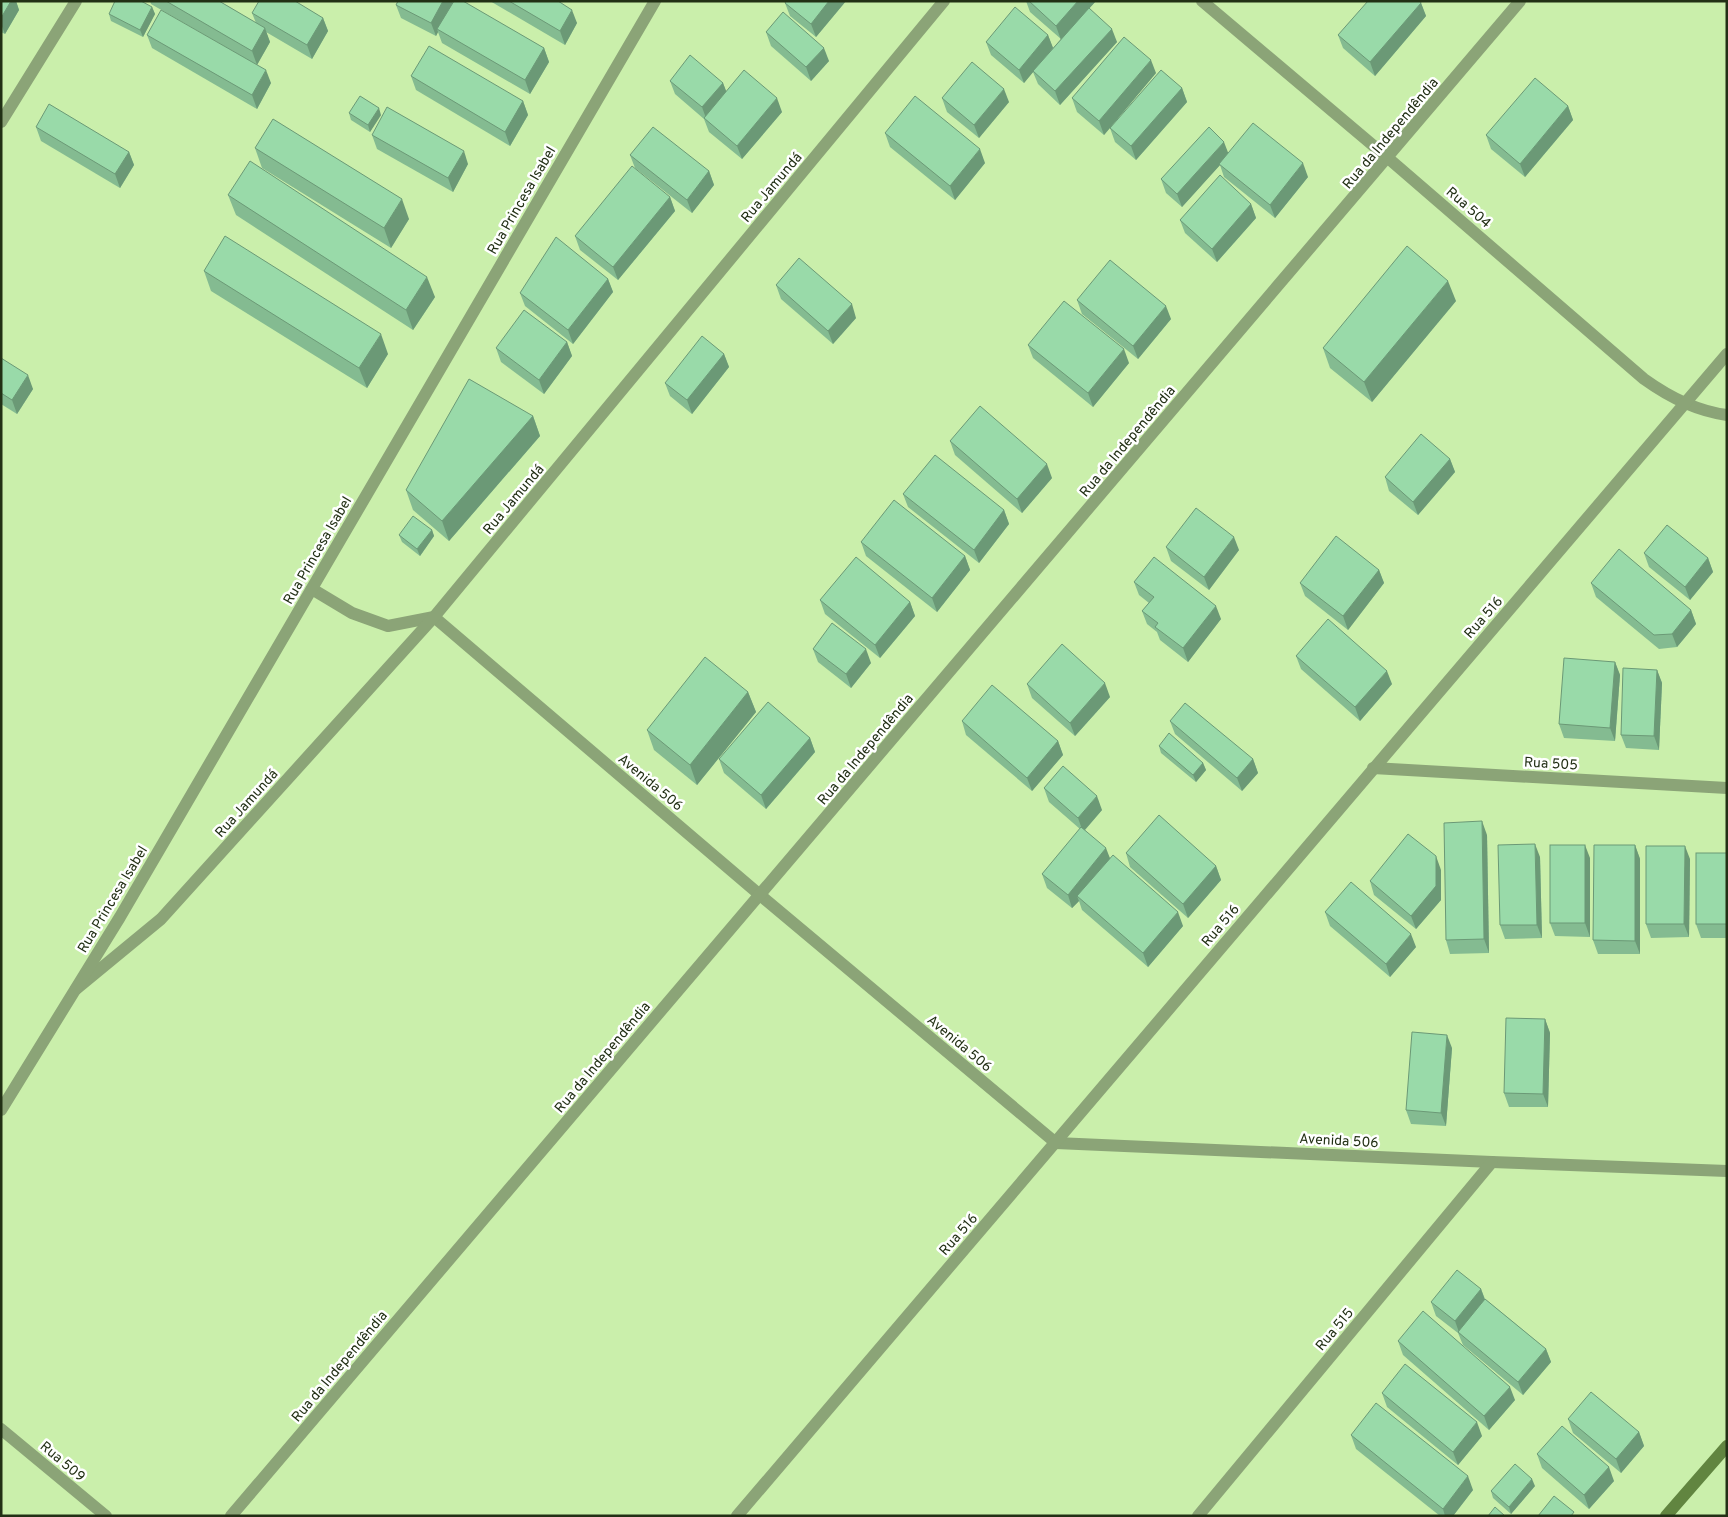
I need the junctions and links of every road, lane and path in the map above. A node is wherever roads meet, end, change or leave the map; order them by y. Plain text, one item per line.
1 (76, 1) edge
2 (655, 1) edge
3 (944, 1) edge
4 (1202, 1) edge
5 (1520, 1) edge
6 (1, 122) edge
7 (1388, 158) junction
8 (1727, 354) edge
9 (1685, 404) junction
10 (1727, 415) edge
11 (312, 589) junction
12 (434, 617) junction
13 (1373, 768) junction
14 (1727, 788) edge
15 (760, 895) junction
16 (76, 989) junction
17 (1, 1110) edge
18 (1056, 1143) junction
19 (1492, 1162) junction
20 (1727, 1171) edge
21 (1, 1429) edge
22 (1727, 1446) edge
23 (106, 1516) edge
24 (230, 1516) edge
25 (737, 1516) edge
26 (1198, 1516) edge
27 (1666, 1516) edge

1 - 6 street
2 - 11 street, Rua Princesa Isabel
3 - 12 street, Rua Jamundá
4 - 7 street, Rua 504
5 - 7 street, Rua da Independêndia
7 - 9 street, Rua 504
7 - 15 street, Rua da Independêndia
8 - 9 street, Rua 516
9 - 10 street, Rua 504
9 - 13 street, Rua 516
11 - 12 street
11 - 16 street, Rua Princesa Isabel
12 - 15 street, Avenida 506
12 - 16 street, Rua Jamundá
13 - 14 street, Rua 505
13 - 18 street, Rua 516
15 - 18 street, Avenida 506
15 - 24 street, Rua da Independêndia
16 - 17 street, Rua Princesa Isabel
18 - 19 street, Avenida 506
18 - 25 street, Rua 516
19 - 20 street, Avenida 506
19 - 26 street, Rua 515
21 - 23 street, Rua 509
22 - 27 street

